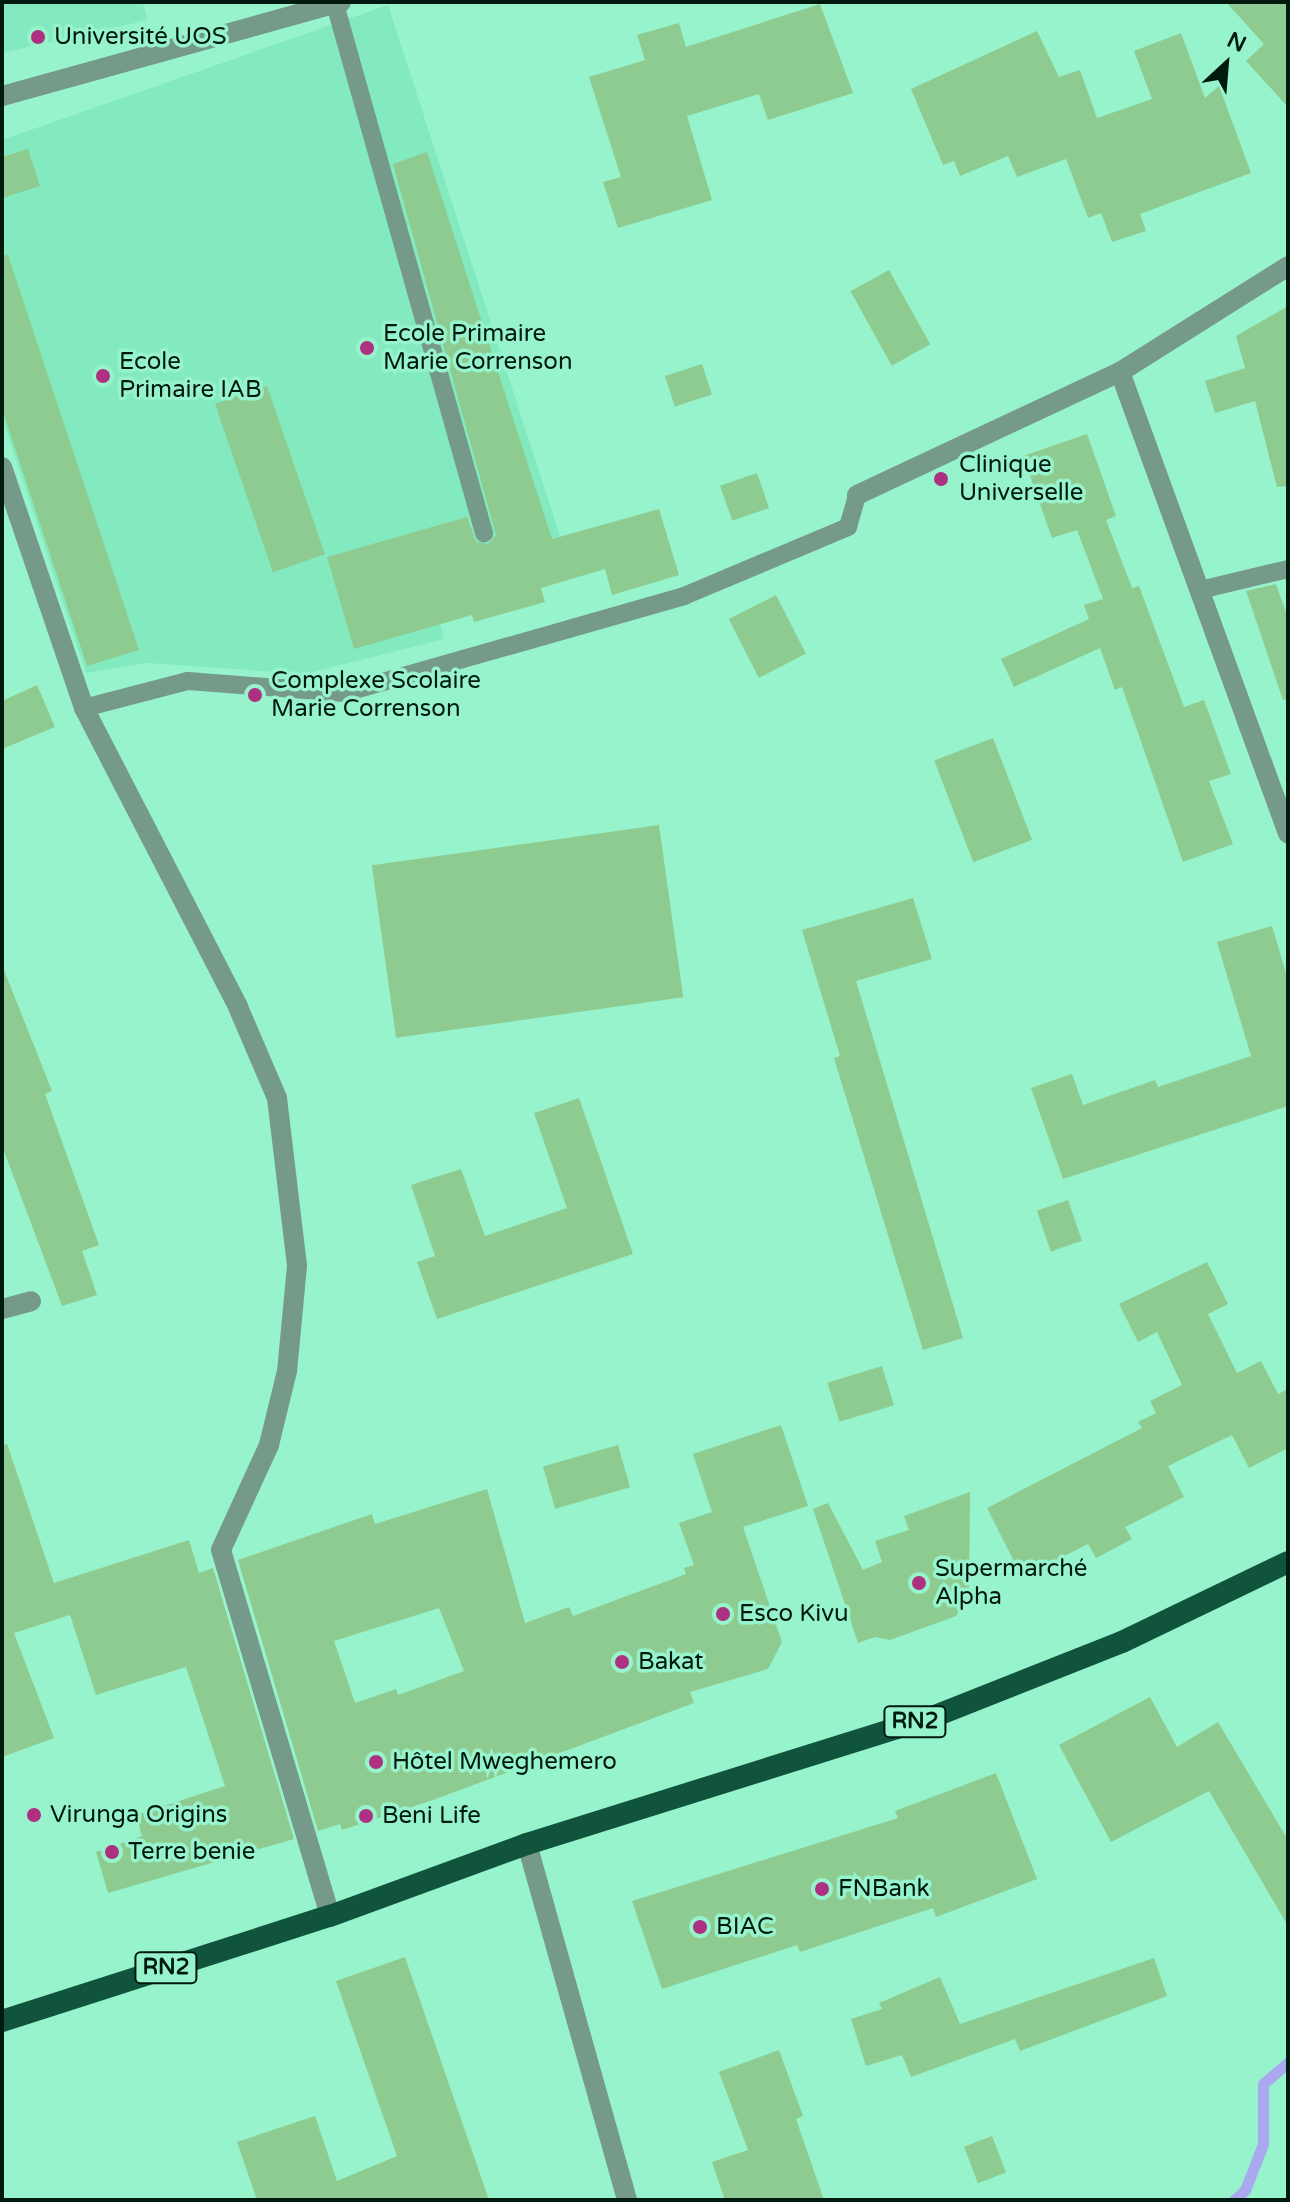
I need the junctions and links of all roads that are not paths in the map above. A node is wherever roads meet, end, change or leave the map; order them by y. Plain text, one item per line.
1 (338, 3) edge
2 (2, 96) edge
3 (1288, 266) edge
4 (1120, 372) junction
5 (2, 467) edge
6 (857, 495) joint
7 (484, 533) dead end
8 (1288, 569) edge
9 (1200, 590) junction
10 (84, 708) junction
11 (1288, 833) edge
12 (31, 1301) dead end
13 (2, 1309) edge
14 (1288, 1562) edge
15 (527, 1844) junction
16 (330, 1916) junction
17 (2, 2021) edge
18 (627, 2200) edge

1 - 2 street
1 - 7 lane
3 - 4 street
4 - 6 street
4 - 9 street
5 - 10 street
6 - 10 lane
8 - 9 lane
9 - 11 street
10 - 16 street
12 - 13 street
14 - 15 highway, RN2
15 - 16 highway, RN2
15 - 18 street
16 - 17 highway, RN2

